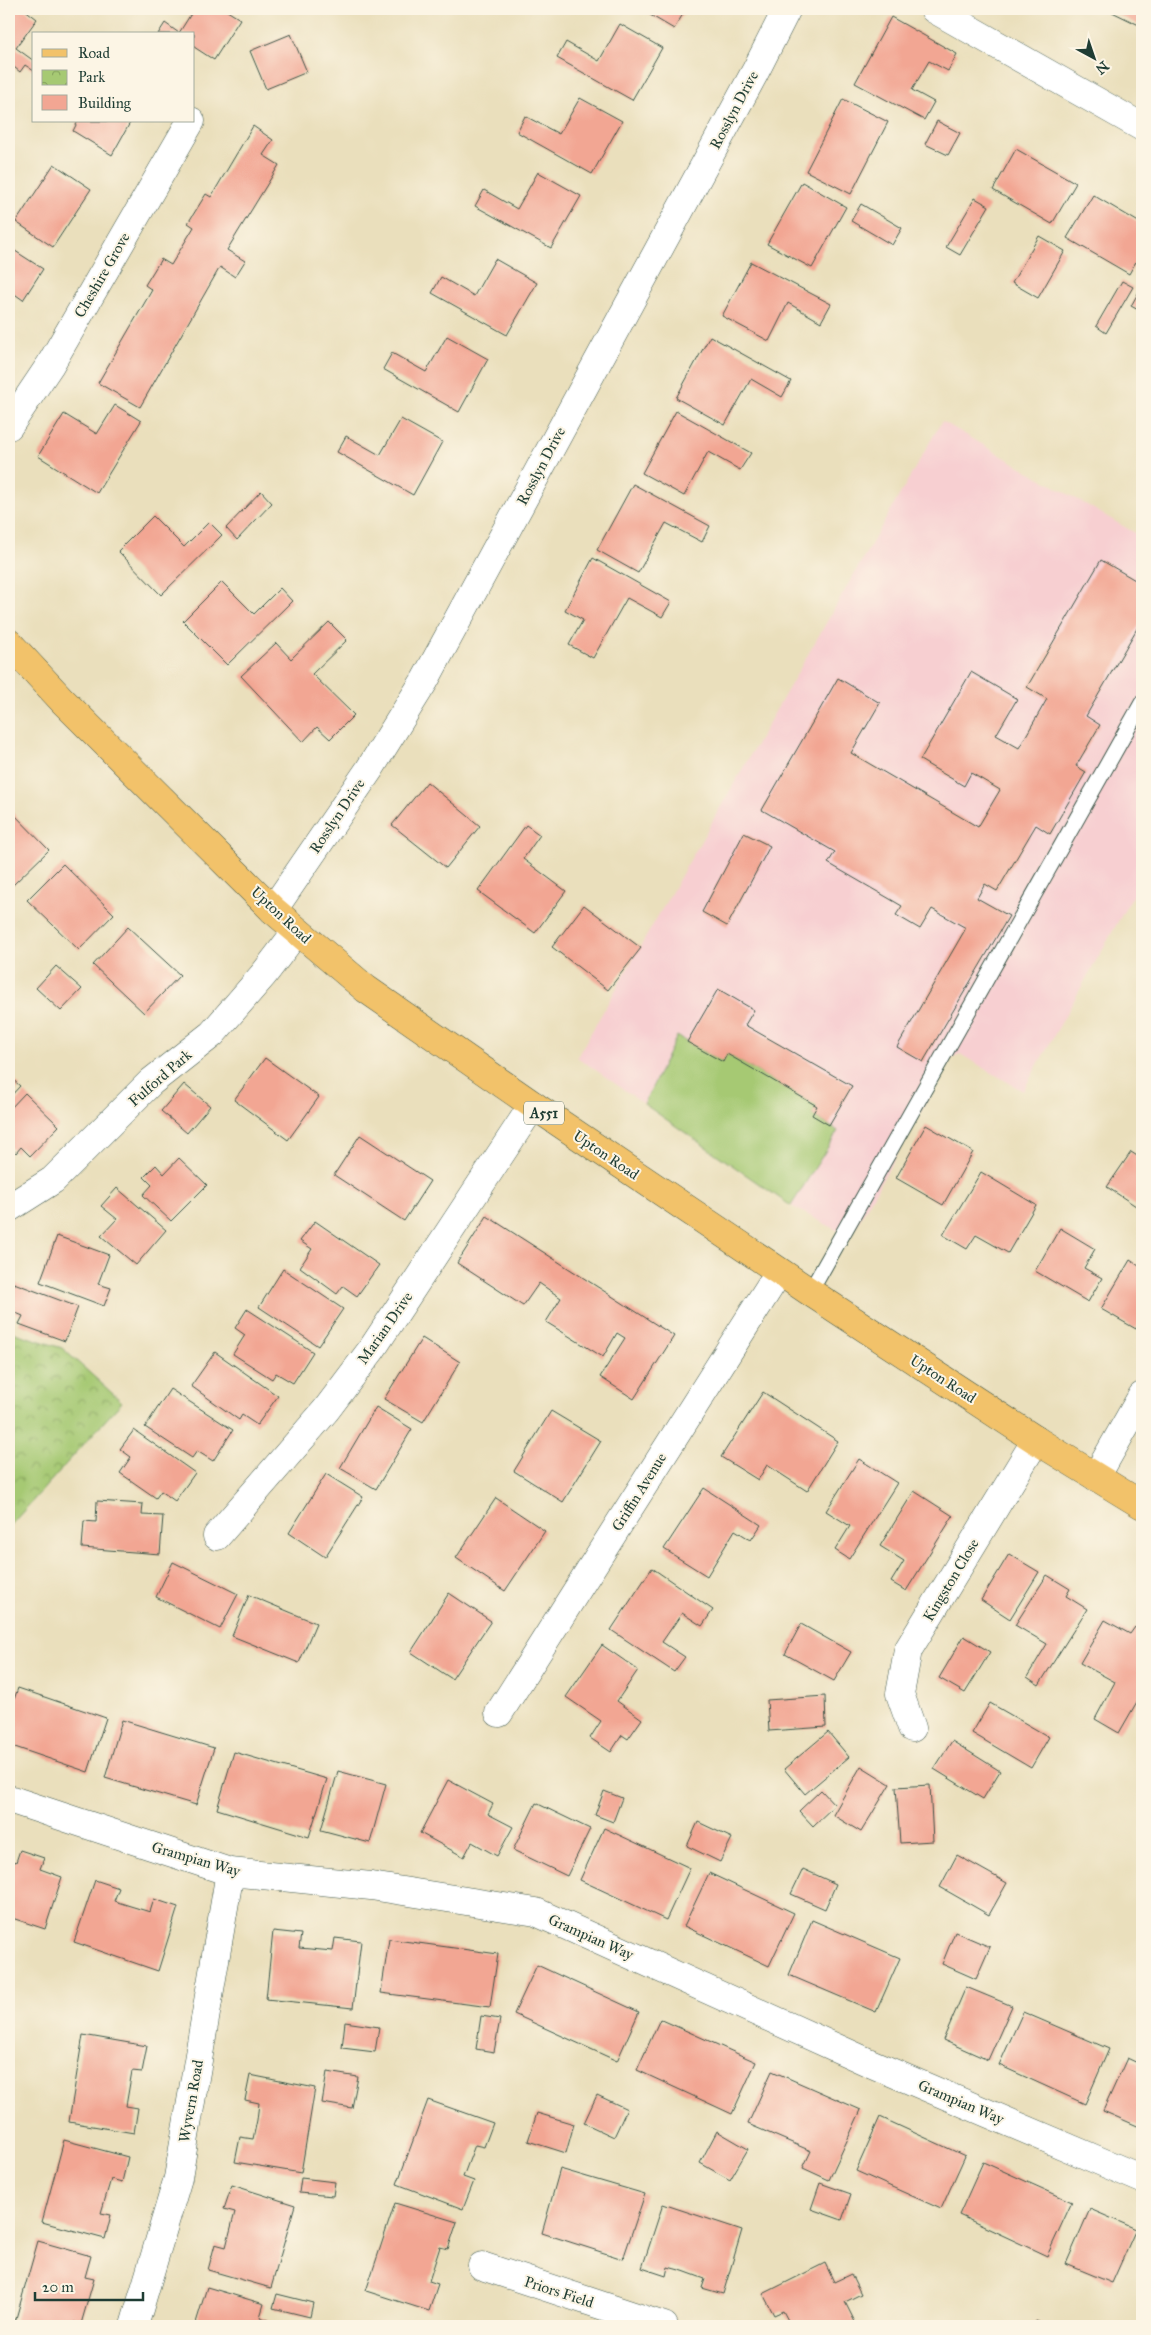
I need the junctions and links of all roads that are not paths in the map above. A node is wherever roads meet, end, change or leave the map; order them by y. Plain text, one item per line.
1 (787, 9) edge
2 (934, 9) edge
3 (191, 122) edge
4 (1142, 127) edge
5 (9, 426) edge
6 (9, 642) edge
7 (1142, 703) edge
8 (273, 910) junction
9 (296, 932) junction
10 (533, 1105) junction
11 (9, 1208) edge
12 (779, 1272) junction
13 (810, 1292) junction
14 (1142, 1396) edge
15 (1036, 1440) junction
16 (1096, 1477) junction
17 (1142, 1505) edge
18 (217, 1536) dead end
19 (499, 1713) dead end
20 (912, 1728) dead end
21 (9, 1799) edge
22 (230, 1872) junction
23 (1142, 2179) edge
24 (482, 2266) dead end
25 (134, 2326) edge
26 (664, 2326) edge

1 - 8 street, Rosslyn Drive
2 - 4 street
3 - 5 street, Cheshire Grove
6 - 8 main road, Upton Road / A551
7 - 13 lane
8 - 9 main road, Upton Road / A551
9 - 10 main road, Upton Road / A551
9 - 11 street, Fulford Park
10 - 12 main road, Upton Road / A551
10 - 18 street, Marian Drive
12 - 13 main road, Upton Road / A551
12 - 19 street, Griffin Avenue
13 - 15 main road, Upton Road / A551
14 - 16 street
15 - 16 main road, Upton Road / A551
15 - 20 street, Kingston Close
16 - 17 main road, Upton Road / A551
21 - 22 street, Grampian Way
22 - 23 street, Grampian Way
22 - 25 street, Wyvern Road
24 - 26 street, Priors Field

